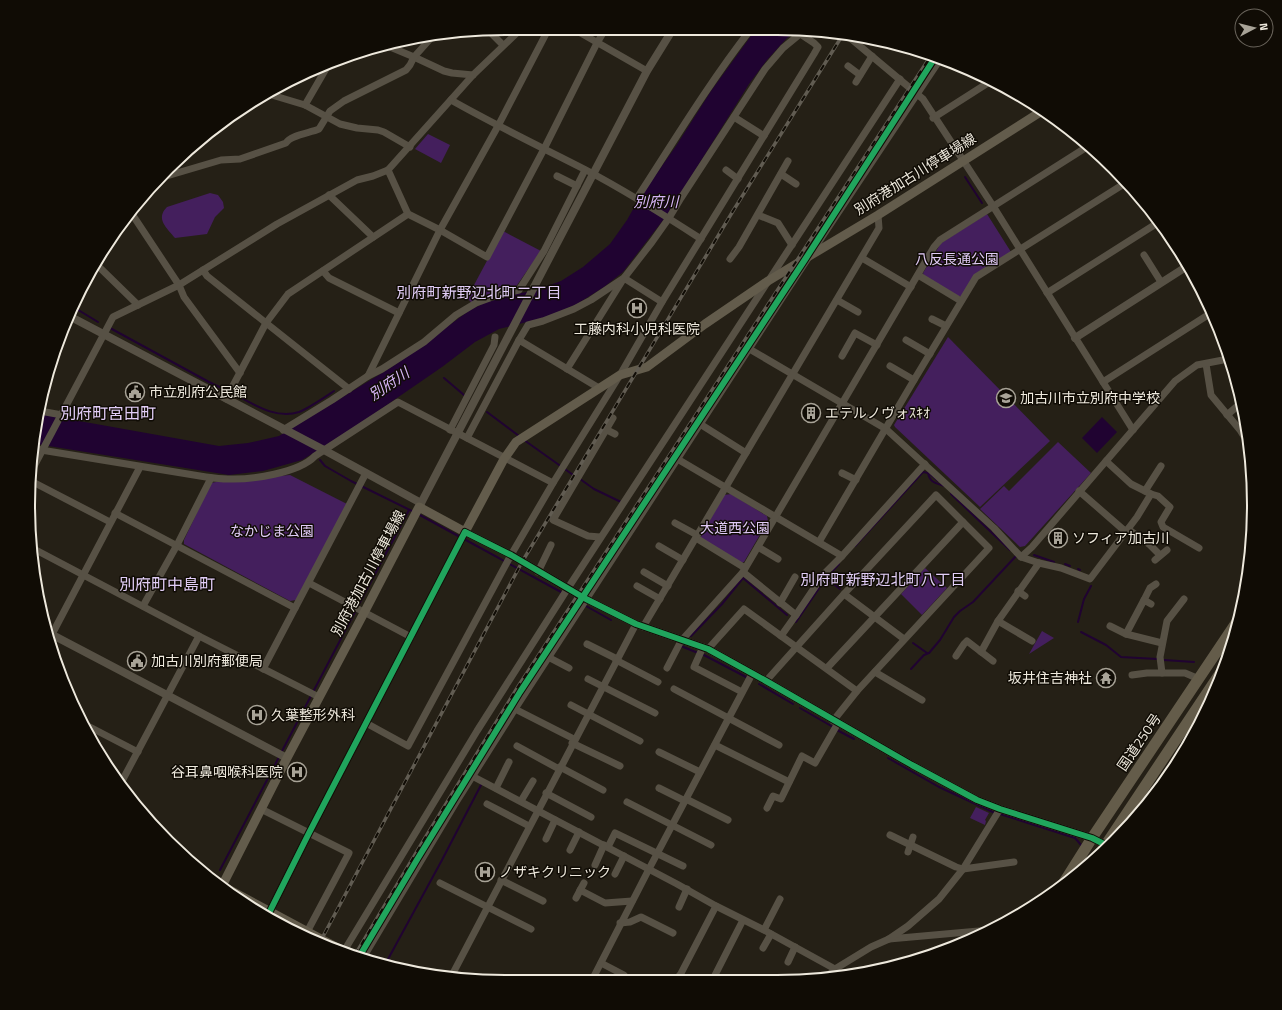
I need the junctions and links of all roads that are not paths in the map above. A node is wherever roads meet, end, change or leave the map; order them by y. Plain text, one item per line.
1 (493, 35) edge
2 (514, 35) edge
3 (544, 35) edge
4 (584, 35) edge
5 (602, 35) edge
6 (669, 35) edge
7 (746, 35) edge
8 (798, 36) edge
9 (803, 36) edge
10 (807, 38) joint
11 (428, 42) edge
12 (855, 42) edge
13 (597, 43) junction
14 (503, 45) junction
15 (394, 48) edge
16 (872, 56) junction
17 (414, 57) junction
18 (938, 64) edge
19 (848, 66) dead end
20 (647, 71) junction
21 (320, 73) edge
22 (473, 75) junction
23 (860, 75) junction
24 (900, 80) junction
25 (856, 82) dead end
26 (987, 84) edge
27 (918, 95) junction
28 (274, 96) edge
29 (451, 100) junction
30 (305, 105) junction
31 (1038, 114) edge
32 (326, 117) junction
33 (734, 117) junction
34 (933, 118) junction
35 (498, 126) junction
36 (764, 136) junction
37 (410, 147) junction
38 (544, 149) junction
39 (1084, 149) edge
40 (788, 161) dead end
41 (964, 161) junction
42 (388, 170) junction
43 (726, 170) dead end
44 (589, 172) junction
45 (781, 174) junction
46 (171, 175) edge
47 (557, 176) dead end
48 (738, 179) junction
49 (796, 184) dead end
50 (1121, 186) edge
51 (580, 189) junction
52 (329, 195) junction
53 (638, 198) junction
54 (993, 206) junction
55 (408, 214) junction
56 (758, 215) junction
57 (878, 215) junction
58 (134, 217) edge
59 (669, 218) junction
60 (1154, 225) edge
61 (440, 230) junction
62 (373, 236) junction
63 (701, 239) junction
64 (792, 245) junction
65 (1019, 250) junction
66 (810, 255) junction
67 (1144, 255) dead end
68 (862, 258) junction
69 (730, 259) dead end
70 (100, 267) edge
71 (1183, 269) edge
72 (203, 270) junction
73 (323, 271) junction
74 (918, 275) junction
75 (624, 278) junction
76 (768, 281) junction
77 (1161, 282) junction
78 (179, 285) junction
79 (911, 287) junction
80 (1046, 293) junction
81 (837, 300) junction
82 (961, 301) junction
83 (662, 302) junction
84 (138, 305) junction
85 (858, 312) dead end
86 (399, 313) junction
87 (1207, 316) edge
88 (74, 319) edge
89 (932, 319) dead end
90 (266, 323) junction
91 (946, 326) junction
92 (104, 335) junction
93 (495, 337) dead end
94 (1075, 338) junction
95 (519, 340) junction
96 (906, 340) dead end
97 (877, 345) junction
98 (747, 348) junction
99 (930, 354) junction
100 (842, 356) dead end
101 (1224, 360) edge
102 (1206, 364) junction
103 (890, 366) dead end
104 (567, 369) junction
105 (240, 373) junction
106 (793, 374) junction
107 (620, 375) junction
108 (368, 376) junction
109 (914, 380) junction
110 (1103, 382) junction
111 (349, 388) junction
112 (599, 388) junction
113 (226, 400) junction
114 (842, 404) junction
115 (1236, 407) edge
116 (44, 412) edge
117 (1227, 414) junction
118 (62, 415) junction
119 (613, 418) dead end
120 (700, 424) junction
121 (886, 429) junction
122 (283, 430) junction
123 (606, 430) junction
124 (1133, 430) junction
125 (453, 432) junction
126 (1241, 432) edge
127 (614, 434) dead end
128 (467, 438) junction
129 (39, 450) edge
130 (324, 450) junction
131 (746, 453) junction
132 (675, 458) junction
133 (504, 459) junction
134 (1108, 462) junction
135 (926, 464) junction
136 (1160, 466) dead end
137 (140, 467) junction
138 (584, 467) junction
139 (592, 472) dead end
140 (366, 473) junction
141 (842, 473) dead end
142 (211, 478) junction
143 (856, 480) junction
144 (36, 483) edge
145 (552, 483) junction
146 (726, 487) junction
147 (1080, 491) junction
148 (1148, 493) junction
149 (419, 506) junction
150 (115, 513) junction
151 (776, 516) junction
152 (110, 522) junction
153 (963, 522) junction
154 (675, 523) dead end
155 (1127, 531) junction
156 (465, 533) junction
157 (600, 537) junction
158 (696, 537) junction
159 (819, 542) junction
160 (177, 545) junction
161 (551, 545) dead end
162 (659, 546) dead end
163 (758, 547) junction
164 (1199, 548) dead end
165 (1167, 550) dead end
166 (37, 551) edge
167 (511, 555) junction
168 (842, 556) junction
169 (1021, 556) junction
170 (778, 559) dead end
171 (683, 560) junction
172 (1039, 563) junction
173 (744, 570) junction
174 (538, 572) junction
175 (644, 572) dead end
176 (83, 575) junction
177 (795, 578) dead end
178 (309, 582) junction
179 (1156, 584) dead end
180 (637, 586) dead end
181 (668, 586) junction
182 (568, 588) junction
183 (1018, 591) junction
184 (844, 594) junction
185 (1025, 596) dead end
186 (586, 599) junction
187 (660, 599) junction
188 (1184, 599) dead end
189 (1144, 600) junction
190 (780, 603) junction
191 (1151, 604) dead end
192 (143, 606) junction
193 (1168, 607) dead end
194 (295, 608) junction
195 (365, 611) junction
196 (1174, 611) junction
197 (796, 615) junction
198 (874, 616) junction
199 (998, 621) junction
200 (639, 625) junction
201 (1110, 626) dead end
202 (52, 630) edge
203 (1126, 634) junction
204 (1229, 634) edge
205 (199, 636) junction
206 (781, 636) junction
207 (411, 637) junction
208 (54, 638) edge
209 (904, 639) junction
210 (681, 640) junction
211 (1032, 641) dead end
212 (1162, 643) junction
213 (587, 644) dead end
214 (797, 647) junction
215 (705, 648) junction
216 (981, 652) junction
217 (956, 656) dead end
218 (548, 657) junction
219 (617, 659) junction
220 (993, 662) dead end
221 (569, 668) dead end
222 (667, 668) dead end
223 (827, 668) junction
224 (263, 669) junction
225 (875, 672) junction
226 (1162, 673) junction
227 (752, 674) junction
228 (1132, 675) dead end
229 (655, 678) dead end
230 (1199, 679) junction
231 (588, 680) dead end
232 (766, 681) junction
233 (602, 686) junction
234 (674, 689) dead end
235 (857, 691) junction
236 (742, 692) junction
237 (1208, 693) edge
238 (168, 696) junction
239 (319, 697) junction
240 (922, 700) dead end
241 (635, 703) junction
242 (571, 705) dead end
243 (515, 709) junction
244 (632, 711) dead end
245 (655, 713) dead end
246 (588, 714) junction
247 (1197, 716) edge
248 (728, 718) junction
249 (836, 722) junction
250 (366, 723) junction
251 (91, 728) edge
252 (573, 741) junction
253 (640, 741) dead end
254 (714, 745) junction
255 (779, 745) dead end
256 (516, 746) dead end
257 (608, 751) dead end
258 (138, 752) junction
259 (528, 752) junction
260 (1167, 752) junction
261 (795, 753) dead end
262 (663, 756) dead end
263 (802, 756) junction
264 (287, 758) junction
265 (604, 758) junction
266 (525, 759) dead end
267 (509, 762) dead end
268 (620, 766) dead end
269 (559, 768) junction
270 (700, 772) junction
271 (472, 776) junction
272 (123, 778) edge
273 (533, 781) dead end
274 (789, 782) junction
275 (496, 788) junction
276 (659, 788) dead end
277 (603, 790) dead end
278 (546, 793) junction
279 (686, 800) junction
280 (522, 801) junction
281 (632, 802) dead end
282 (487, 804) dead end
283 (767, 808) dead end
284 (261, 809) junction
285 (1000, 809) junction
286 (537, 810) junction
287 (591, 817) dead end
288 (555, 820) junction
289 (728, 820) dead end
290 (672, 825) junction
291 (1120, 825) edge
292 (529, 826) junction
293 (579, 832) junction
294 (309, 833) junction
295 (890, 835) dead end
296 (913, 837) dead end
297 (1092, 838) junction
298 (546, 839) dead end
299 (1102, 843) edge
300 (711, 845) dead end
301 (606, 846) junction
302 (909, 848) junction
303 (570, 850) dead end
304 (658, 853) junction
305 (624, 856) junction
306 (1014, 862) dead end
307 (595, 865) dead end
308 (683, 866) dead end
309 (649, 869) junction
310 (963, 869) junction
311 (1071, 871) edge
312 (615, 874) dead end
313 (501, 880) junction
314 (225, 882) edge
315 (440, 883) dead end
316 (584, 883) dead end
317 (687, 889) junction
318 (580, 890) junction
319 (576, 898) dead end
320 (780, 899) dead end
321 (632, 901) junction
322 (538, 902) dead end
323 (488, 906) junction
324 (716, 906) junction
325 (261, 907) edge
326 (678, 907) dead end
327 (270, 911) junction
328 (274, 914) edge
329 (743, 920) junction
330 (620, 924) junction
331 (302, 929) edge
332 (531, 929) dead end
333 (975, 931) edge
334 (767, 932) junction
335 (673, 933) dead end
336 (889, 939) junction
337 (795, 947) junction
338 (348, 948) edge
339 (763, 948) dead end
340 (366, 954) edge
341 (788, 962) dead end
342 (600, 963) junction
343 (835, 969) junction
344 (454, 972) edge
345 (832, 972) edge
346 (594, 975) edge
347 (624, 975) dead end
348 (680, 975) edge
349 (715, 975) edge

1 - 14 street
2 - 14 street
3 - 35 street
4 - 13 street
5 - 13 street
6 - 20 street
7 - 53 street
8 - 33 street
9 - 10 street
10 - 36 street
11 - 17 street
12 - 16 street
13 - 20 street
13 - 38 street
14 - 22 street
15 - 17 street
16 - 23 street
16 - 24 street
17 - 22 street
17 - 32 street
18 - 27 street
19 - 23 street
20 - 44 street
21 - 30 street
22 - 29 street
23 - 25 street
24 - 27 street
24 - 64 street
26 - 34 street
27 - 34 street
27 - 66 street
28 - 30 street
29 - 35 street
29 - 37 street
30 - 32 street
31 - 41 main road, 別府港加古川停車場線
32 - 37 street
32 - 46 street
33 - 36 street
33 - 59 street
34 - 41 street
35 - 38 street
35 - 61 street
36 - 48 street
37 - 42 street
38 - 44 street
38 - 61 street
39 - 54 street
40 - 45 street
41 - 54 street
41 - 57 main road, 別府港加古川停車場線
42 - 52 street
42 - 55 street
43 - 48 street
44 - 51 street
44 - 53 street
45 - 49 street
45 - 56 street
47 - 51 street
48 - 63 street
50 - 65 street
51 - 108 street
51 - 125 street
52 - 62 street
52 - 72 street
53 - 59 street
54 - 65 street
54 - 74 street
55 - 61 street
55 - 62 street
56 - 64 street
56 - 69 street
57 - 66 main road, 別府港加古川停車場線
57 - 68 street
58 - 78 street
59 - 63 street
59 - 75 street
60 - 80 street
61 - 86 street
62 - 73 street
63 - 83 street
64 - 76 street
65 - 80 street
65 - 82 street
66 - 76 main road, 別府港加古川停車場線
66 - 98 street
67 - 77 street
68 - 79 street
68 - 81 street
70 - 84 street
71 - 77 street
72 - 78 street
72 - 90 street
73 - 86 street
73 - 90 street
74 - 79 street
74 - 82 street
75 - 83 street
75 - 95 street
75 - 104 street
76 - 107 main road, 別府港加古川停車場線
76 - 157 street
77 - 94 street
78 - 84 street
78 - 105 street
79 - 97 street
80 - 94 street
81 - 85 street
81 - 106 street
82 - 91 street
83 - 107 street
84 - 92 street
86 - 108 street
87 - 110 street
88 - 92 street
89 - 91 street
90 - 105 street
90 - 111 street
91 - 99 street
92 - 113 street
92 - 118 street
93 - 125 street
94 - 110 street
95 - 104 street
95 - 128 street
96 - 99 street
97 - 100 street
97 - 114 street
98 - 106 street
98 - 120 street
99 - 109 street
101 - 102 street
102 - 117 street
102 - 124 street
103 - 109 street
104 - 112 street
105 - 113 street
106 - 114 street
106 - 131 street
107 - 112 main road, 別府港加古川停車場線
107 - 145 street
108 - 111 street
109 - 121 street
110 - 124 street
111 - 122 street
112 - 133 main road, 別府港加古川停車場線
113 - 122 street
114 - 121 street
114 - 151 street
115 - 117 street
116 - 118 street
117 - 126 street
118 - 129 street
119 - 123 street
120 - 131 street
120 - 132 street
121 - 135 street
121 - 143 street
122 - 130 street
123 - 127 street
123 - 138 street
124 - 134 street
125 - 128 street
125 - 130 street
125 - 149 street
128 - 133 street
129 - 137 street
130 - 140 street
130 - 142 street
131 - 146 street
132 - 146 street
132 - 186 street
133 - 145 street
133 - 156 main road, 別府港加古川停車場線
134 - 147 street
134 - 148 street
135 - 168 street
135 - 169 street
136 - 148 street
137 - 142 street
137 - 150 street
138 - 139 street
138 - 157 street
140 - 149 street
140 - 178 street
141 - 143 street
142 - 160 street
143 - 159 street
144 - 152 street
145 - 167 street
146 - 151 street
146 - 158 street
147 - 155 street
147 - 169 street
148 - 155 street
148 - 164 street
149 - 156 main road, 別府港加古川停車場線
149 - 195 main road, 別府港加古川停車場線
150 - 152 street
150 - 160 street
151 - 159 street
151 - 163 street
152 - 176 street
153 - 184 street
153 - 198 street
153 - 209 street
154 - 158 street
155 - 165 street
155 - 172 street
156 - 167 street
156 - 207 street
157 - 182 street
158 - 171 street
158 - 173 street
159 - 168 street
160 - 192 street
160 - 194 street
161 - 174 street
162 - 171 street
163 - 170 street
163 - 173 street
166 - 176 street
167 - 174 street
167 - 250 street
168 - 197 street
169 - 172 street
171 - 181 street
172 - 183 street
173 - 190 street
173 - 210 street
174 - 182 street
175 - 181 street
176 - 192 street
176 - 202 street
177 - 190 street
178 - 194 street
178 - 195 street
179 - 189 street
180 - 187 street
181 - 187 street
182 - 186 street
182 - 338 street
183 - 185 street
183 - 199 street
184 - 198 street
184 - 214 street
186 - 200 street
186 - 218 street
187 - 200 street
188 - 196 street
189 - 191 street
189 - 203 street
190 - 197 street
192 - 205 street
193 - 196 street
194 - 224 street
195 - 207 street
195 - 239 main road, 別府港加古川停車場線
196 - 212 street
197 - 206 street
198 - 209 street
198 - 223 street
199 - 211 street
199 - 216 street
200 - 210 street
200 - 219 street
201 - 203 street
203 - 212 street
204 - 230 highway, 国道250号
205 - 224 street
205 - 238 street
206 - 214 street
206 - 215 street
207 - 250 street
208 - 238 street
209 - 225 street
210 - 215 street
210 - 222 street
212 - 226 street
213 - 219 street
214 - 223 street
214 - 232 street
215 - 227 street
215 - 236 street
216 - 217 street
216 - 220 street
218 - 221 street
218 - 243 street
219 - 229 street
219 - 233 street
223 - 235 street
224 - 239 street
225 - 235 street
225 - 240 street
226 - 228 street
226 - 230 street
227 - 232 street
227 - 236 street
230 - 297 highway, 国道250号
231 - 233 street
232 - 249 street
233 - 241 street
233 - 246 street
234 - 248 street
235 - 249 street
236 - 248 street
237 - 260 highway, 国道250号
238 - 258 street
238 - 264 street
239 - 264 main road, 別府港加古川停車場線
241 - 244 street
241 - 245 street
242 - 246 street
243 - 252 street
243 - 271 street
246 - 252 street
246 - 253 street
247 - 260 street
248 - 254 street
248 - 255 street
249 - 263 street
249 - 285 street
250 - 294 street
251 - 258 street
252 - 265 street
252 - 269 street
254 - 270 street
254 - 274 street
256 - 259 street
257 - 265 street
258 - 272 street
259 - 266 street
259 - 269 street
260 - 291 highway, 国道250号
261 - 263 street
262 - 270 street
263 - 274 street
264 - 284 main road, 別府港加古川停車場線
265 - 268 street
267 - 275 street
269 - 277 street
269 - 278 street
270 - 279 street
271 - 275 street
271 - 340 street
273 - 280 street
274 - 283 street
275 - 280 street
276 - 279 street
278 - 286 street
278 - 287 street
279 - 289 street
279 - 290 street
280 - 286 street
281 - 290 street
282 - 292 street
284 - 294 street
284 - 314 main road, 別府港加古川停車場線
285 - 297 street
285 - 310 street
286 - 288 street
286 - 292 street
288 - 293 street
288 - 298 street
290 - 300 street
290 - 304 street
292 - 313 street
293 - 301 street
293 - 303 street
294 - 327 street
294 - 331 street
295 - 302 street
296 - 302 street
297 - 299 street
297 - 311 highway, 国道250号
301 - 304 street
301 - 305 street
301 - 307 street
302 - 310 street
304 - 308 street
304 - 309 street
305 - 309 street
305 - 312 street
306 - 310 street
309 - 317 street
309 - 321 street
310 - 336 street
313 - 322 street
313 - 323 street
315 - 323 street
316 - 318 street
317 - 324 street
317 - 326 street
318 - 319 street
318 - 321 street
320 - 334 street
321 - 330 street
323 - 332 street
323 - 344 street
324 - 329 street
324 - 348 street
325 - 327 main road
327 - 328 main road
329 - 334 street
329 - 349 street
330 - 335 street
330 - 342 street
333 - 336 street
334 - 337 street
334 - 339 street
336 - 343 street
337 - 341 street
337 - 343 street
342 - 346 street
342 - 347 street
343 - 345 street

